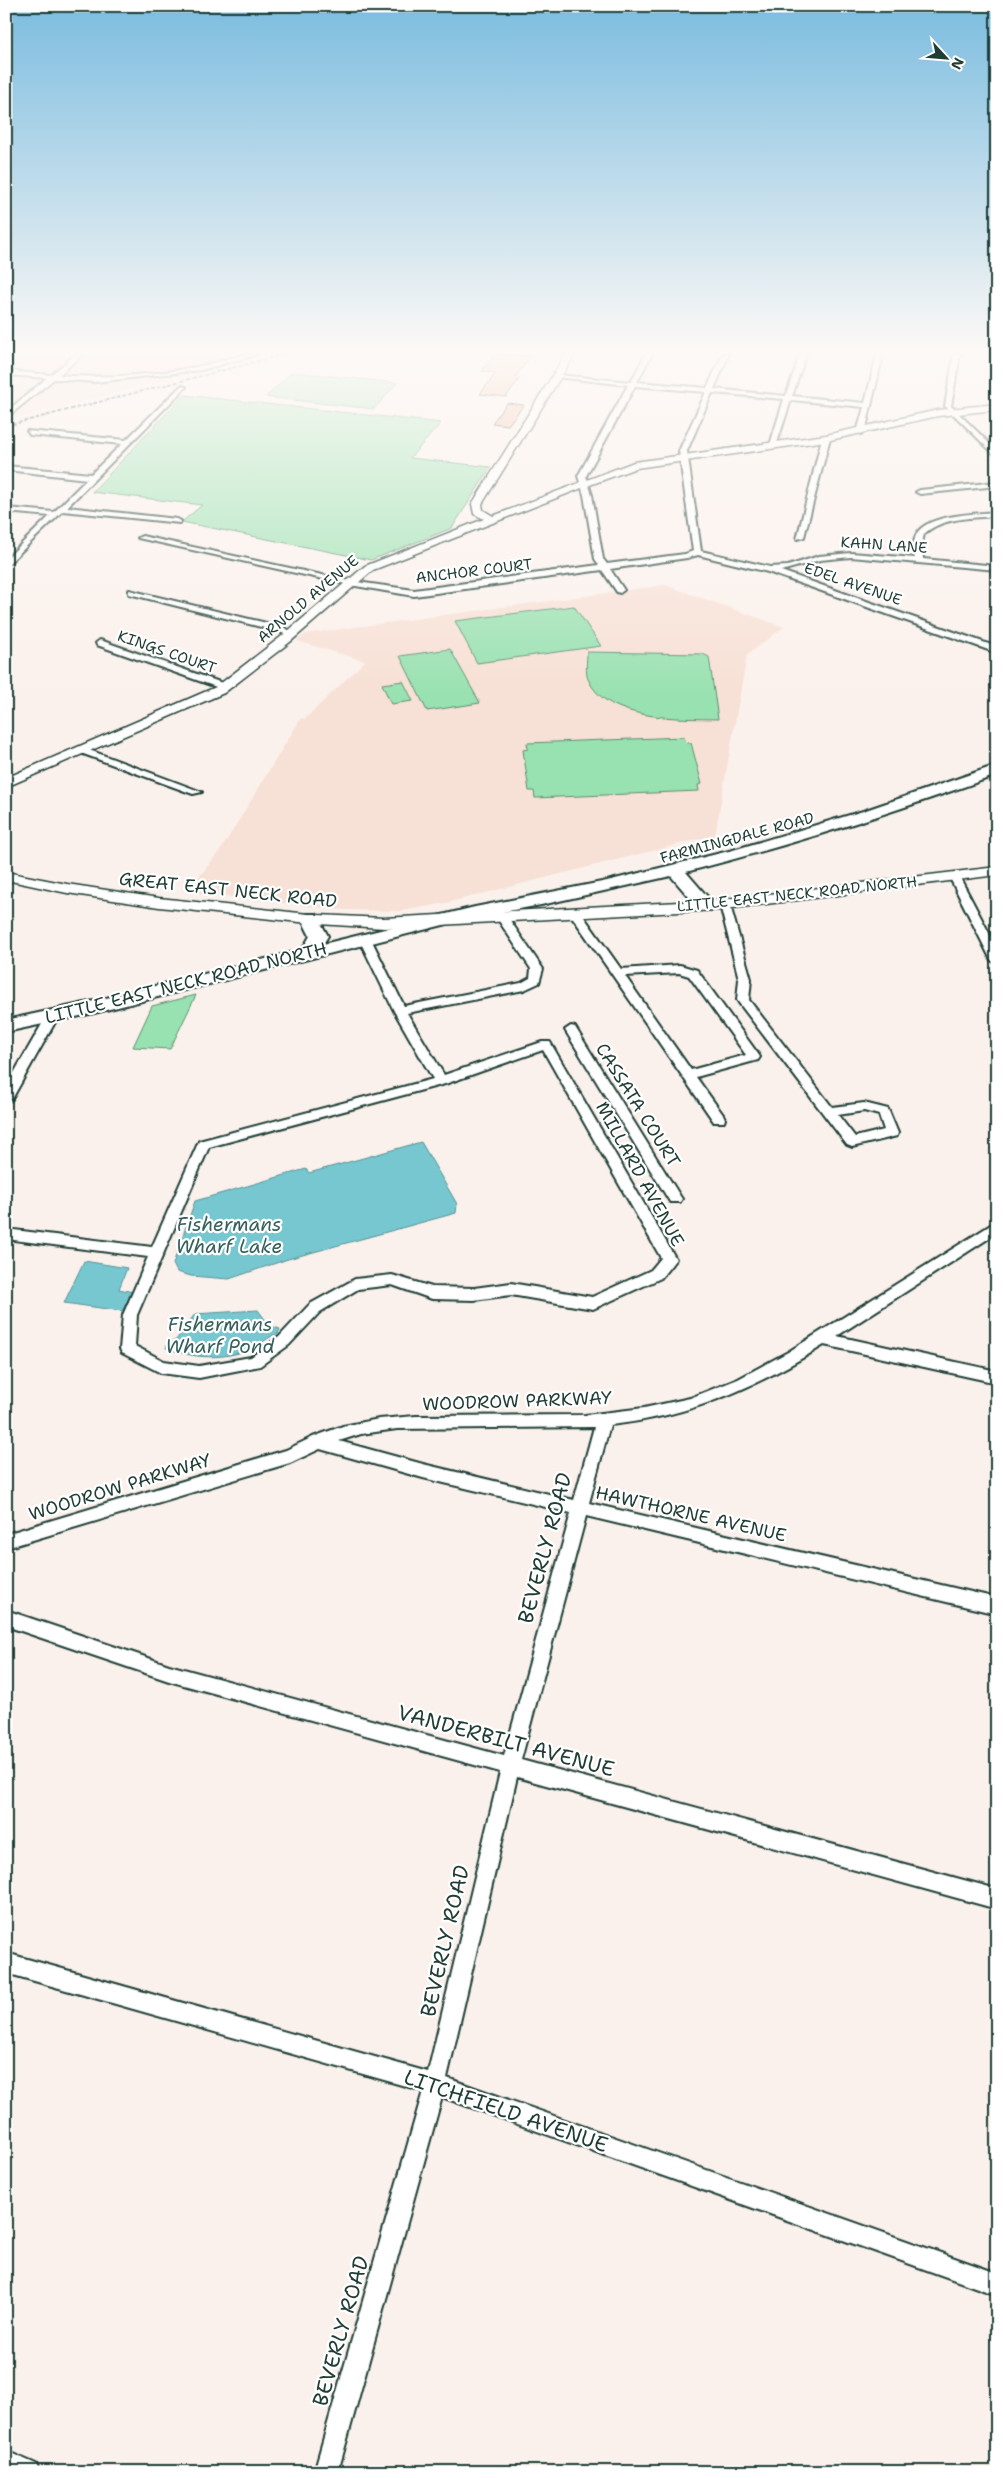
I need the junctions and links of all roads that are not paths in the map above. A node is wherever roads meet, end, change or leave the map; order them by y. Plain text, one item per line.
1 (22, 470) edge
2 (101, 470) edge
3 (499, 470) edge
4 (586, 470) edge
5 (622, 470) edge
6 (687, 470) edge
7 (818, 470) edge
8 (94, 477) junction
9 (583, 484) junction
10 (997, 484) edge
11 (920, 492) dead end
12 (6, 510) edge
13 (59, 511) junction
14 (997, 514) edge
15 (491, 519) junction
16 (177, 521) dead end
17 (800, 537) dead end
18 (142, 538) dead end
19 (697, 552) junction
20 (10, 556) edge
21 (919, 560) junction
22 (6, 564) edge
23 (604, 568) junction
24 (997, 568) edge
25 (770, 570) junction
26 (350, 583) junction
27 (620, 590) dead end
28 (132, 592) dead end
29 (292, 634) junction
30 (100, 643) dead end
31 (997, 650) edge
32 (226, 687) junction
33 (81, 750) junction
34 (997, 756) edge
35 (997, 770) edge
36 (6, 783) edge
37 (198, 792) dead end
38 (674, 869) junction
39 (997, 871) edge
40 (6, 876) edge
41 (954, 876) junction
42 (725, 904) junction
43 (706, 906) junction
44 (475, 912) junction
45 (575, 912) junction
46 (501, 915) junction
47 (310, 918) junction
48 (447, 919) junction
49 (366, 939) junction
50 (309, 953) junction
51 (997, 960) edge
52 (616, 973) junction
53 (400, 1010) junction
54 (52, 1017) junction
55 (6, 1026) edge
56 (571, 1030) dead end
57 (688, 1075) junction
58 (441, 1080) junction
59 (6, 1099) edge
60 (829, 1112) junction
61 (718, 1119) dead end
62 (675, 1199) dead end
63 (997, 1226) edge
64 (6, 1234) edge
65 (156, 1253) junction
66 (822, 1339) junction
67 (997, 1378) edge
68 (604, 1419) junction
69 (318, 1442) junction
70 (581, 1508) junction
71 (6, 1541) edge
72 (997, 1606) edge
73 (6, 1618) edge
74 (511, 1766) junction
75 (997, 1899) edge
76 (6, 1963) edge
77 (435, 2084) junction
78 (997, 2284) edge
79 (6, 2463) edge
80 (28, 2472) edge
81 (326, 2472) edge

1 - 8 street
2 - 8 street
3 - 15 street
4 - 9 street
5 - 9 street, ARNOLD AVENUE
6 - 19 street
7 - 17 street
8 - 13 street
9 - 15 street, ARNOLD AVENUE
9 - 23 street
10 - 11 street
12 - 13 street
13 - 16 street
13 - 20 street
14 - 21 street
15 - 26 street, ARNOLD AVENUE
18 - 26 street, ANCHOR COURT
19 - 23 street, ANCHOR COURT
19 - 25 street, EDEL AVENUE
20 - 22 street
21 - 24 street, KAHN LANE
21 - 25 street, KAHN LANE
23 - 26 street, ANCHOR COURT
23 - 27 street
25 - 31 street, EDEL AVENUE
26 - 29 street, ARNOLD AVENUE
28 - 29 street
29 - 32 street, ARNOLD AVENUE
30 - 32 street, KINGS COURT
32 - 33 street, ARNOLD AVENUE
33 - 36 street, ARNOLD AVENUE
33 - 37 street
34 - 44 main road, FARMINGDALE ROAD
35 - 38 main road, FARMINGDALE ROAD
38 - 43 main road
38 - 44 main road, FARMINGDALE ROAD
39 - 41 street, LITTLE EAST NECK ROAD NORTH
40 - 47 street, GREAT EAST NECK ROAD
41 - 42 street, LITTLE EAST NECK ROAD NORTH
41 - 51 street
42 - 43 street, LITTLE EAST NECK ROAD NORTH
42 - 60 street
43 - 45 street, LITTLE EAST NECK ROAD NORTH
44 - 48 main road, FARMINGDALE ROAD
45 - 46 street, LITTLE EAST NECK ROAD NORTH
45 - 52 street
46 - 48 street, LITTLE EAST NECK ROAD NORTH
46 - 53 street
47 - 48 street, GREAT EAST NECK ROAD
47 - 50 main road
48 - 49 main road, LITTLE EAST NECK ROAD NORTH
49 - 50 main road, LITTLE EAST NECK ROAD NORTH
49 - 53 street
50 - 54 main road, LITTLE EAST NECK ROAD NORTH
52 - 57 street
52 - 57 street
53 - 58 street
54 - 55 main road, LITTLE EAST NECK ROAD NORTH
54 - 59 street
56 - 62 street, CASSATA COURT
57 - 61 street
58 - 65 street, MILLARD AVENUE
58 - 65 street, MILLARD AVENUE
60 - 60 street
63 - 66 street, WOODROW PARKWAY
64 - 65 street
66 - 67 street
66 - 68 street, WOODROW PARKWAY
68 - 69 street, WOODROW PARKWAY
68 - 70 street, BEVERLY ROAD
69 - 70 street, HAWTHORNE AVENUE
69 - 71 street, WOODROW PARKWAY
70 - 72 street, HAWTHORNE AVENUE
70 - 74 street, BEVERLY ROAD
73 - 74 street, VANDERBILT AVENUE
74 - 75 street, VANDERBILT AVENUE
74 - 77 street, BEVERLY ROAD
76 - 77 street, LITCHFIELD AVENUE
77 - 78 street, LITCHFIELD AVENUE
77 - 81 street, BEVERLY ROAD
79 - 80 street

